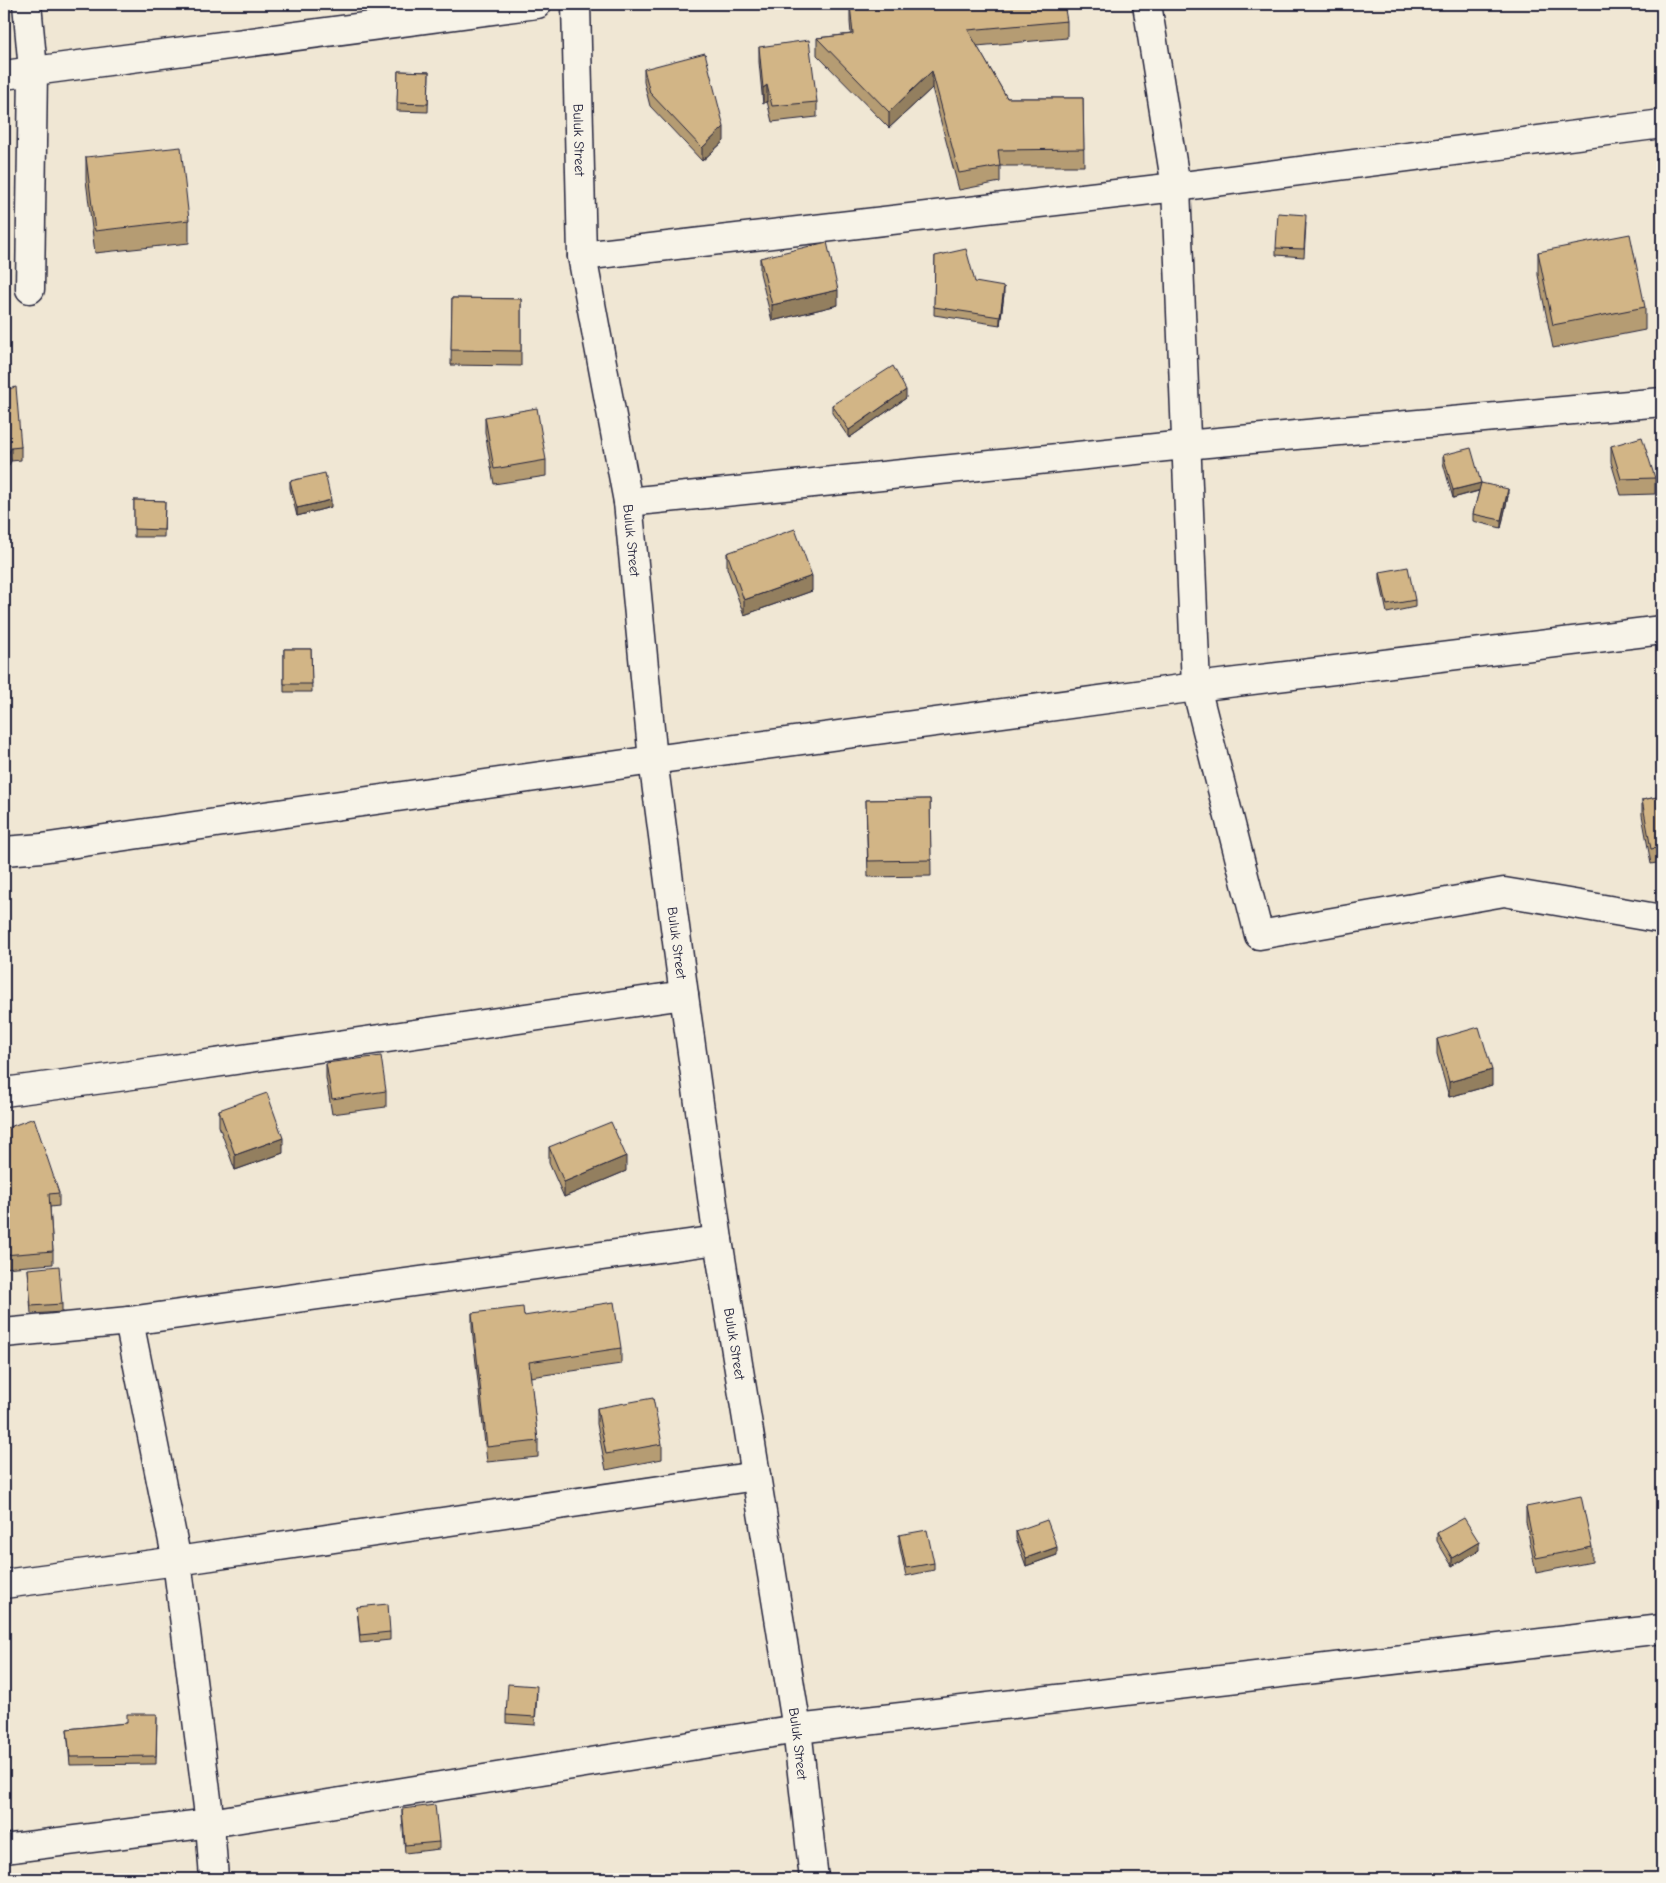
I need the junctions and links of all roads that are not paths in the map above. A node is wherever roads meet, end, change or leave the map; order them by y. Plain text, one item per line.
1 (27, 4) edge
2 (536, 4) edge
3 (576, 4) edge
4 (1147, 4) edge
5 (32, 70) junction
6 (4, 74) edge
7 (1662, 124) edge
8 (1176, 187) junction
9 (582, 256) junction
10 (30, 288) dead end
11 (1662, 402) edge
12 (1185, 445) junction
13 (628, 502) junction
14 (1662, 630) edge
15 (1196, 687) junction
16 (653, 760) junction
17 (4, 851) edge
18 (1662, 919) edge
19 (684, 995) junction
20 (4, 1092) edge
21 (718, 1240) junction
22 (129, 1321) junction
23 (4, 1334) edge
24 (756, 1476) junction
25 (177, 1561) junction
26 (4, 1584) edge
27 (1662, 1630) edge
28 (797, 1729) junction
29 (210, 1823) junction
30 (4, 1848) edge
31 (214, 1879) edge
32 (814, 1879) edge

1 - 5 street
2 - 5 street
3 - 9 street, Buluk Street
4 - 8 street
5 - 6 street
5 - 10 street
7 - 8 street
8 - 9 street
8 - 12 street
9 - 13 street, Buluk Street
11 - 12 street
12 - 13 street
12 - 15 street
13 - 16 street, Buluk Street
14 - 15 street
15 - 16 street
15 - 18 street
16 - 17 street
16 - 19 street, Buluk Street
19 - 20 street
19 - 21 street, Buluk Street
21 - 22 street
21 - 24 street, Buluk Street
22 - 23 street
22 - 25 street
24 - 25 street
24 - 28 street, Buluk Street
25 - 26 street
25 - 29 street
27 - 28 street
28 - 29 street
28 - 32 street, Buluk Street
29 - 30 street
29 - 31 street

